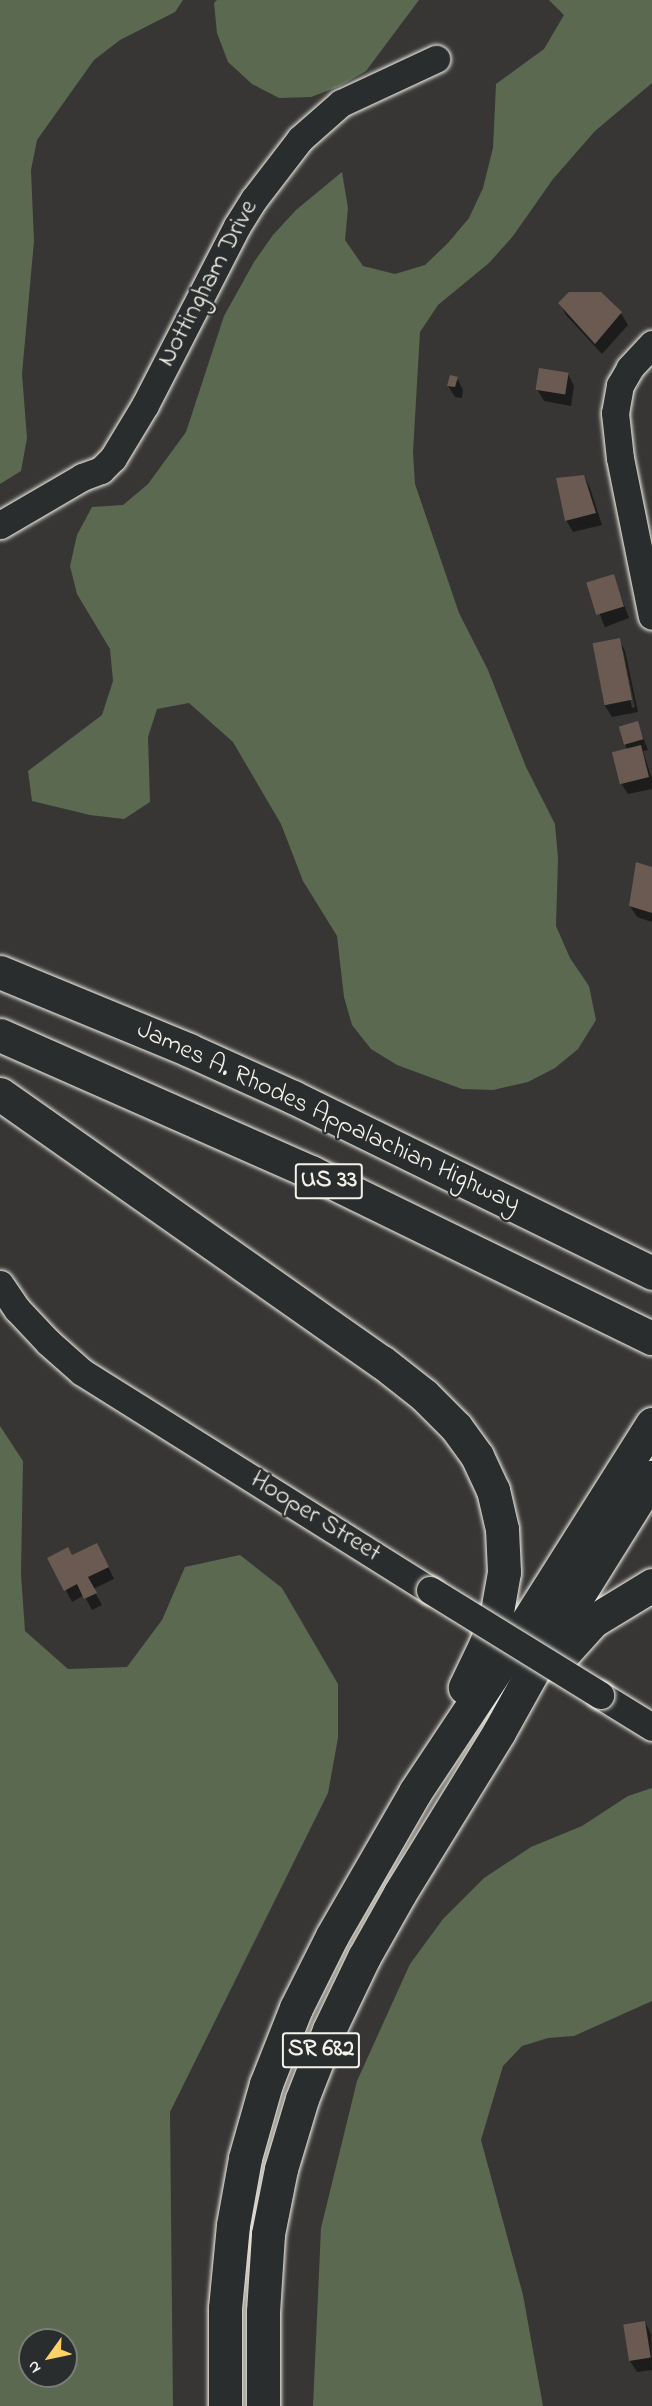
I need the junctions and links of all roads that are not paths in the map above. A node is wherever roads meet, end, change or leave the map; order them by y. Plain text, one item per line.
1 (436, 59) dead end
2 (652, 344) edge
3 (0, 525) edge
4 (652, 616) edge
5 (0, 972) edge
6 (0, 1035) edge
7 (0, 1094) edge
8 (652, 1273) edge
9 (0, 1284) edge
10 (652, 1338) edge
11 (652, 1424) edge
12 (652, 1478) edge
13 (652, 1585) edge
14 (652, 1727) edge
15 (499, 1732) junction
16 (415, 1792) junction
17 (225, 2406) edge
18 (263, 2406) edge

1 - 3 street, Nottingham Drive
2 - 4 street
5 - 8 highway, James A. Rhodes Appalachian Highway / US 33
6 - 10 highway, US 33
7 - 16 highway
9 - 14 street, Hooper Street, bridge
11 - 16 highway
12 - 15 highway
13 - 15 highway
15 - 18 highway, SR 682
16 - 17 highway, SR 682

